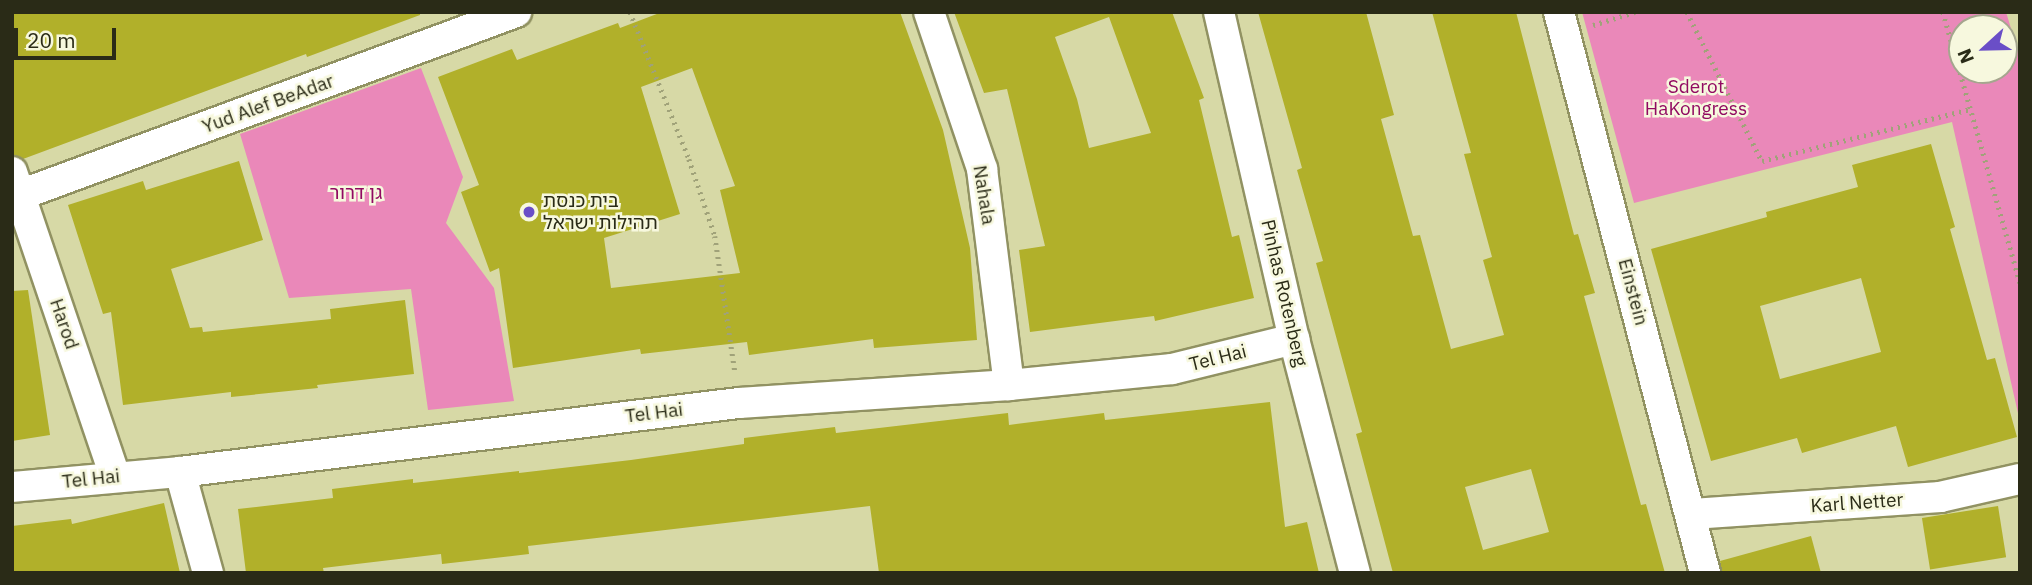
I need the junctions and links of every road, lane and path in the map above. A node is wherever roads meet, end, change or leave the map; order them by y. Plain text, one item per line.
1 (516, 12) edge
2 (630, 12) edge
3 (929, 12) edge
4 (1219, 12) edge
5 (1635, 12) edge
6 (1688, 12) edge
7 (1943, 12) edge
8 (1562, 23) edge
9 (1970, 109) junction
10 (16, 184) edge
11 (2020, 284) edge
12 (1294, 339) junction
13 (1009, 385) junction
14 (739, 403) junction
15 (180, 471) junction
16 (115, 476) junction
17 (2020, 479) edge
18 (12, 487) edge
19 (1692, 514) junction
20 (208, 573) edge
21 (1355, 573) edge
22 (1706, 573) edge

1 - 10 street, Yud Alef BeAdar
2 - 14 path
3 - 13 street, Nahala
4 - 12 street, Pinhas Rotenberg
5 - 8 path
6 - 9 path
7 - 9 path
8 - 19 street, Einstein
9 - 11 path
10 - 16 street, Harod
12 - 13 street, Tel Hai
12 - 21 street, Pinhas Rotenberg
13 - 14 street, Tel Hai
14 - 15 street, Tel Hai
15 - 16 street, Tel Hai
15 - 20 street
16 - 18 street, Tel Hai
17 - 19 street, Karl Netter
19 - 22 street, Einstein

